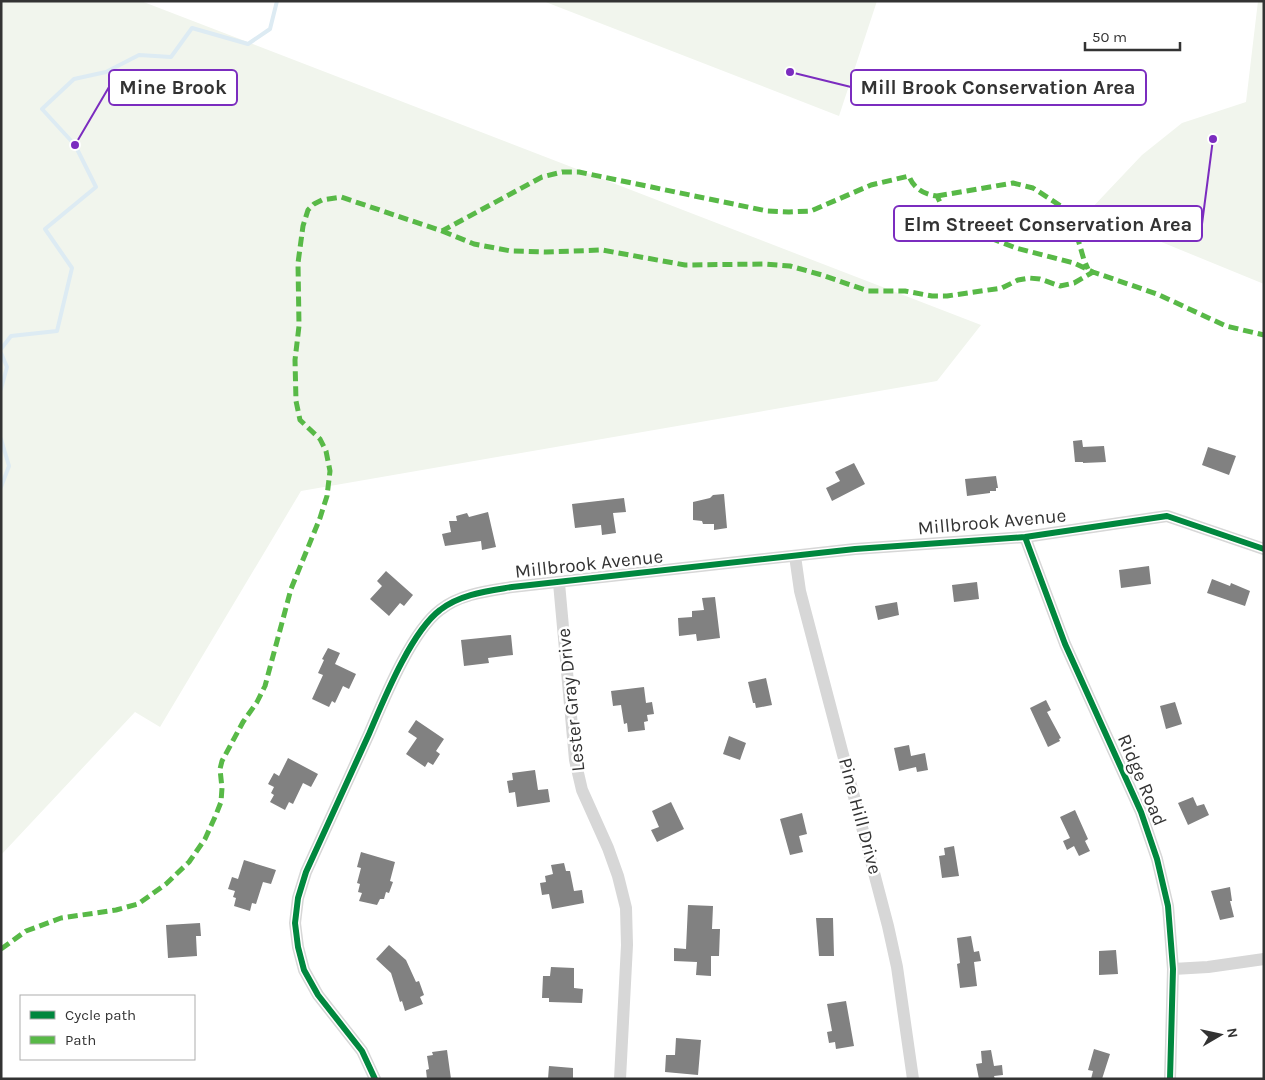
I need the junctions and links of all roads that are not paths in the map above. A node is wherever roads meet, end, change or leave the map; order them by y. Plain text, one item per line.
1 (1025, 537) junction
2 (1264, 549) edge
3 (795, 556) junction
4 (559, 582) junction
5 (1264, 959) edge
6 (1173, 969) junction
7 (375, 1079) edge
8 (620, 1079) edge
9 (913, 1079) edge
10 (1170, 1079) edge

1 - 2 street, Millbrook Avenue
1 - 3 street, Millbrook Avenue
1 - 6 street, Ridge Road
3 - 4 street, Millbrook Avenue
3 - 9 street, Pine Hill Drive
4 - 7 street, Millbrook Avenue
4 - 8 street, Lester Gray Drive
5 - 6 street
6 - 10 street, Ridge Road

